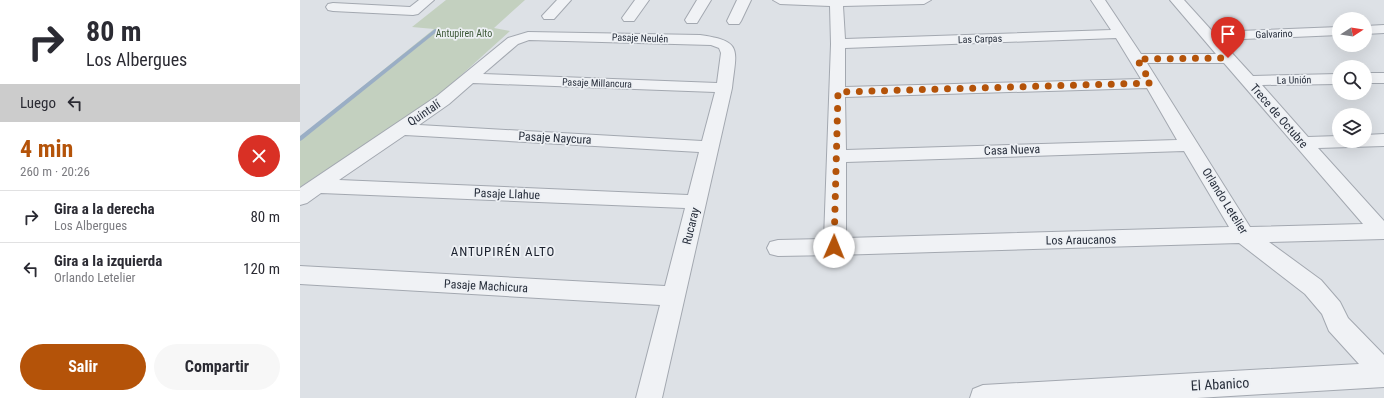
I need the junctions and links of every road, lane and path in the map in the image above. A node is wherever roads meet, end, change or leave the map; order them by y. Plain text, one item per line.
1 (428, 0) edge
2 (564, 0) edge
3 (642, 0) edge
4 (704, 0) edge
5 (744, 0) edge
6 (787, 0) edge
7 (891, 0) edge
8 (924, 0) edge
9 (1098, 0) edge
10 (1177, 0) edge
11 (836, 2) junction
12 (333, 7) dead end
13 (549, 16) dead end
14 (629, 18) dead end
15 (692, 20) dead end
16 (734, 21) dead end
17 (1384, 29) edge
18 (1372, 30) edge
19 (1332, 31) edge
20 (1121, 34) junction
21 (547, 35) joint
22 (1209, 36) junction
23 (838, 44) junction
24 (728, 53) joint
25 (1228, 58) junction
26 (1137, 59) junction
27 (470, 78) junction
28 (1372, 78) edge
29 (1384, 78) edge
30 (1332, 79) edge
31 (1249, 81) junction
32 (1151, 83) junction
33 (724, 88) junction
34 (838, 92) junction
35 (401, 129) junction
36 (1384, 140) edge
37 (1372, 141) edge
38 (1332, 142) edge
39 (1302, 143) junction
40 (1190, 145) junction
41 (709, 147) junction
42 (835, 156) junction
43 (317, 186) junction
44 (300, 198) edge
45 (697, 202) junction
46 (1382, 231) edge
47 (1245, 236) junction
48 (834, 247) junction
49 (778, 248) dead end
50 (300, 275) edge
51 (673, 296) junction
52 (1384, 374) edge
53 (1219, 391) edge
54 (1052, 396) edge
55 (649, 398) edge
56 (984, 398) edge

1 - 12 street
2 - 13 street
3 - 14 street
4 - 15 street
5 - 16 street
6 - 11 street
7 - 8 street
7 - 11 street
9 - 20 street, Orlando Letelier
10 - 22 street, Trece de Octubre
11 - 23 street
17 - 18 street
19 - 22 street, Galvarino
20 - 23 street, Las Carpas
20 - 26 street, Orlando Letelier
21 - 24 street, Pasaje Neulén
21 - 27 street, Quintalí
22 - 25 street, Trece de Octubre
23 - 34 street
24 - 33 street, Rucaray
25 - 26 street
25 - 31 street, Trece de Octubre
26 - 32 street, Orlando Letelier
27 - 33 street, Pasaje Millancura
27 - 35 street, Quintalí
28 - 29 street
30 - 31 street, La Unión
31 - 39 street, Trece de Octubre
32 - 34 street
32 - 40 street, Orlando Letelier
33 - 41 street, Rucaray
34 - 42 street
35 - 41 street, Pasaje Naycura
35 - 43 street, Quintalí
36 - 37 street
38 - 39 street
39 - 46 street, Trece de Octubre
40 - 42 street, Casa Nueva
40 - 47 street, Orlando Letelier
41 - 45 street, Rucaray
42 - 48 street
43 - 44 street, Quintalí
43 - 45 street, Pasaje Llahue
45 - 51 street, Rucaray
46 - 47 street, Los Araucanos
47 - 48 street, Los Araucanos
47 - 52 street, Orlando Letelier
48 - 49 street, Los Araucanos
50 - 51 street, Pasaje Machicura
51 - 55 street, Rucaray
52 - 53 street, El Abanico
53 - 54 street, El Abanico
54 - 56 street, El Abanico

